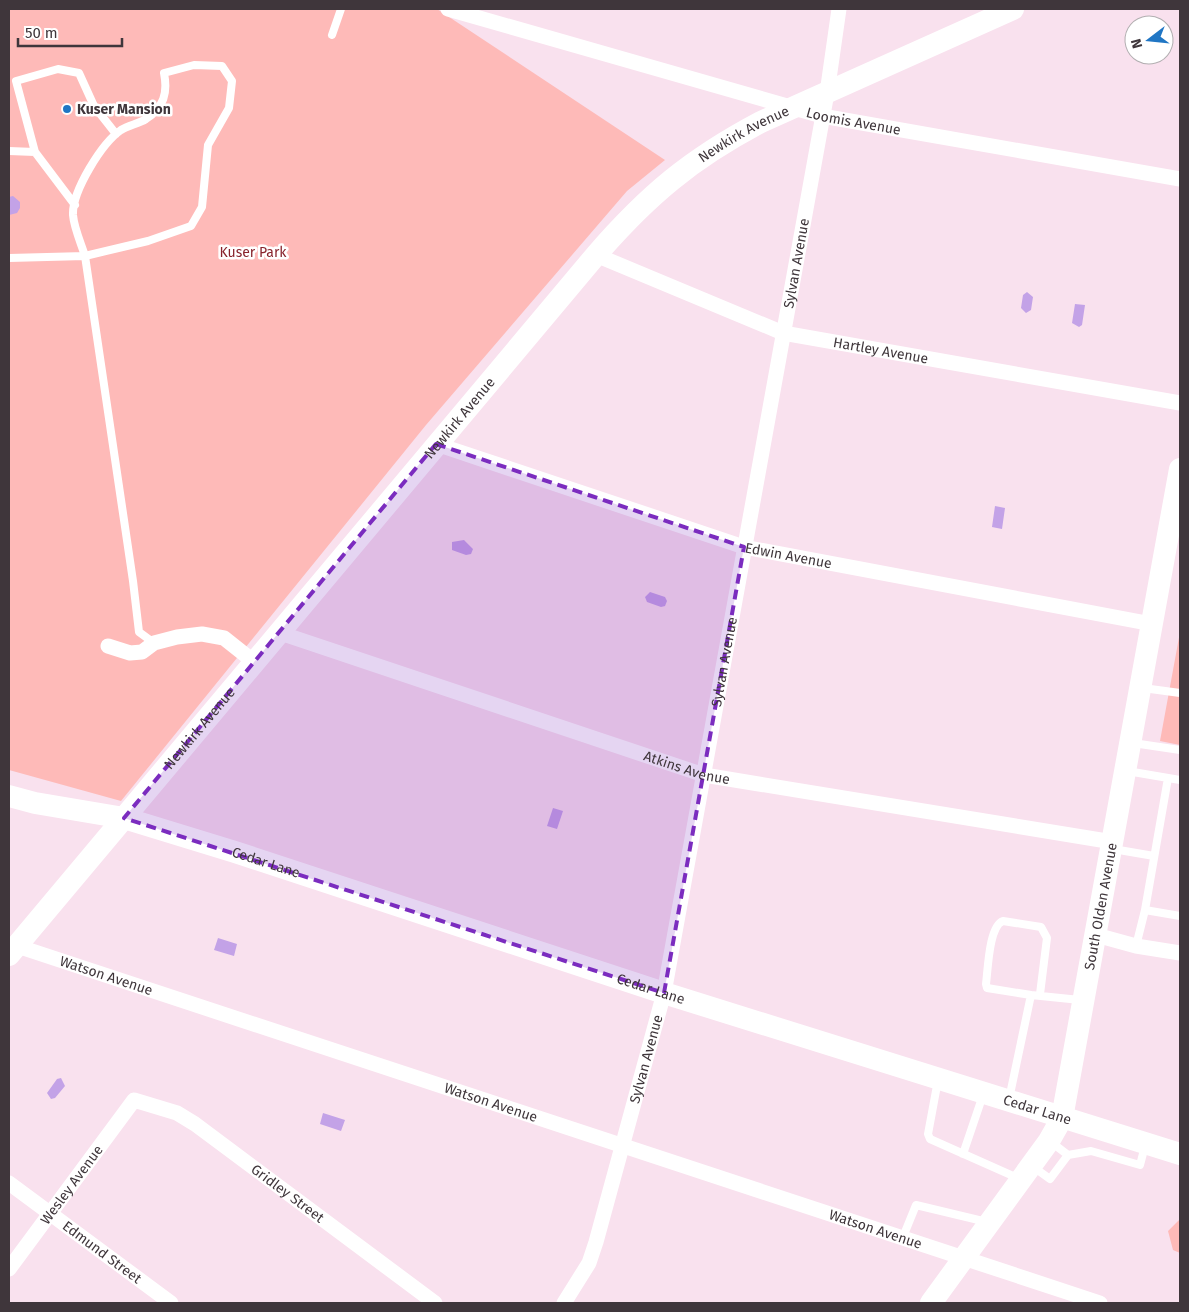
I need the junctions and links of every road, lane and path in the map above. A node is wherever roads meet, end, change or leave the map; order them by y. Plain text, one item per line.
1 (341, 9) edge
2 (448, 9) edge
3 (839, 9) edge
4 (1013, 9) edge
5 (332, 35) dead end
6 (827, 93) junction
7 (794, 108) junction
8 (822, 116) junction
9 (116, 134) junction
10 (9, 151) edge
11 (35, 152) junction
12 (1180, 179) edge
13 (75, 205) junction
14 (596, 255) junction
15 (85, 256) junction
16 (9, 258) edge
17 (783, 333) junction
18 (1180, 404) edge
19 (436, 444) junction
20 (1180, 469) edge
21 (1177, 507) edge
22 (744, 547) junction
23 (1152, 624) junction
24 (277, 632) junction
25 (154, 644) junction
26 (108, 646) dead end
27 (253, 661) junction
28 (1140, 687) junction
29 (1180, 693) edge
30 (1131, 742) junction
31 (1180, 750) edge
32 (1126, 770) junction
33 (704, 775) junction
34 (1168, 778) junction
35 (1180, 780) edge
36 (9, 796) edge
37 (124, 818) junction
38 (1112, 845) junction
39 (1154, 856) junction
40 (1145, 910) junction
41 (1180, 916) edge
42 (1096, 935) junction
43 (1136, 946) junction
44 (13, 951) edge
45 (1180, 953) edge
46 (664, 993) junction
47 (1040, 994) junction
48 (1031, 995) junction
49 (1084, 1000) junction
50 (938, 1079) junction
51 (984, 1094) junction
52 (134, 1100) joint
53 (1009, 1101) junction
54 (1062, 1118) junction
55 (1094, 1140) junction
56 (1049, 1141) junction
57 (622, 1146) junction
58 (963, 1154) junction
59 (1180, 1154) edge
60 (1068, 1155) junction
61 (1027, 1173) junction
62 (9, 1183) edge
63 (50, 1213) junction
64 (990, 1223) junction
65 (903, 1238) junction
66 (966, 1258) junction
67 (9, 1269) edge
68 (171, 1303) edge
69 (435, 1303) edge
70 (564, 1303) edge
71 (931, 1303) edge
72 (1100, 1303) edge

1 - 5 lane
2 - 7 street, Loomis Avenue
3 - 6 street, Sylvan Avenue
4 - 6 street, Newkirk Avenue
6 - 7 street, Newkirk Avenue
6 - 8 street, Sylvan Avenue
7 - 8 street, Loomis Avenue
7 - 14 street, Newkirk Avenue
8 - 12 street, Loomis Avenue
8 - 17 street, Sylvan Avenue
9 - 11 lane
9 - 13 lane
9 - 15 lane
10 - 11 lane
11 - 13 lane
13 - 15 lane
14 - 17 street, Hartley Avenue
14 - 19 street, Newkirk Avenue
15 - 16 lane
15 - 25 lane
17 - 18 street, Hartley Avenue
17 - 22 street, Sylvan Avenue
19 - 22 street, Edwin Avenue
19 - 24 street, Newkirk Avenue
20 - 21 street, South Olden Avenue
21 - 23 street, South Olden Avenue
22 - 23 street, Edwin Avenue
22 - 33 street, Sylvan Avenue
23 - 28 street, South Olden Avenue
24 - 27 street, Newkirk Avenue
24 - 33 street, Atkins Avenue
25 - 26 street
25 - 27 street
27 - 37 street, Newkirk Avenue
28 - 29 lane
28 - 30 street, South Olden Avenue
30 - 31 lane
30 - 32 street, South Olden Avenue
32 - 34 lane
32 - 38 street, South Olden Avenue
33 - 38 street, Atkins Avenue
33 - 46 street, Sylvan Avenue
34 - 35 lane
34 - 39 lane
36 - 37 street, Cedar Lane
37 - 44 street, Newkirk Avenue
37 - 46 street, Cedar Lane
38 - 39 lane
38 - 42 street, South Olden Avenue
39 - 40 lane
40 - 41 lane
40 - 43 lane
42 - 43 street
42 - 49 street, South Olden Avenue
43 - 45 street
44 - 57 street, Watson Avenue
46 - 50 street, Cedar Lane
46 - 57 street, Sylvan Avenue
47 - 48 lane
47 - 48 lane
47 - 49 lane
48 - 53 lane
49 - 54 street, South Olden Avenue
50 - 51 street, Cedar Lane
50 - 58 lane
51 - 53 street, Cedar Lane
51 - 58 lane
52 - 63 street, Wesley Avenue
52 - 69 street, Gridley Street
53 - 54 street, Cedar Lane
54 - 55 street, Cedar Lane
54 - 56 street, South Olden Avenue
55 - 59 street, Cedar Lane
55 - 60 lane
56 - 60 lane
56 - 61 street, South Olden Avenue
57 - 65 street, Watson Avenue
57 - 70 street, Sylvan Avenue
58 - 61 lane
60 - 61 lane
61 - 64 street, South Olden Avenue
62 - 63 street, Edmund Street
63 - 67 street, Wesley Avenue
63 - 68 street, Edmund Street
64 - 65 lane
64 - 66 street, South Olden Avenue
65 - 66 street, Watson Avenue
66 - 71 street, South Olden Avenue
66 - 72 street, Watson Avenue

